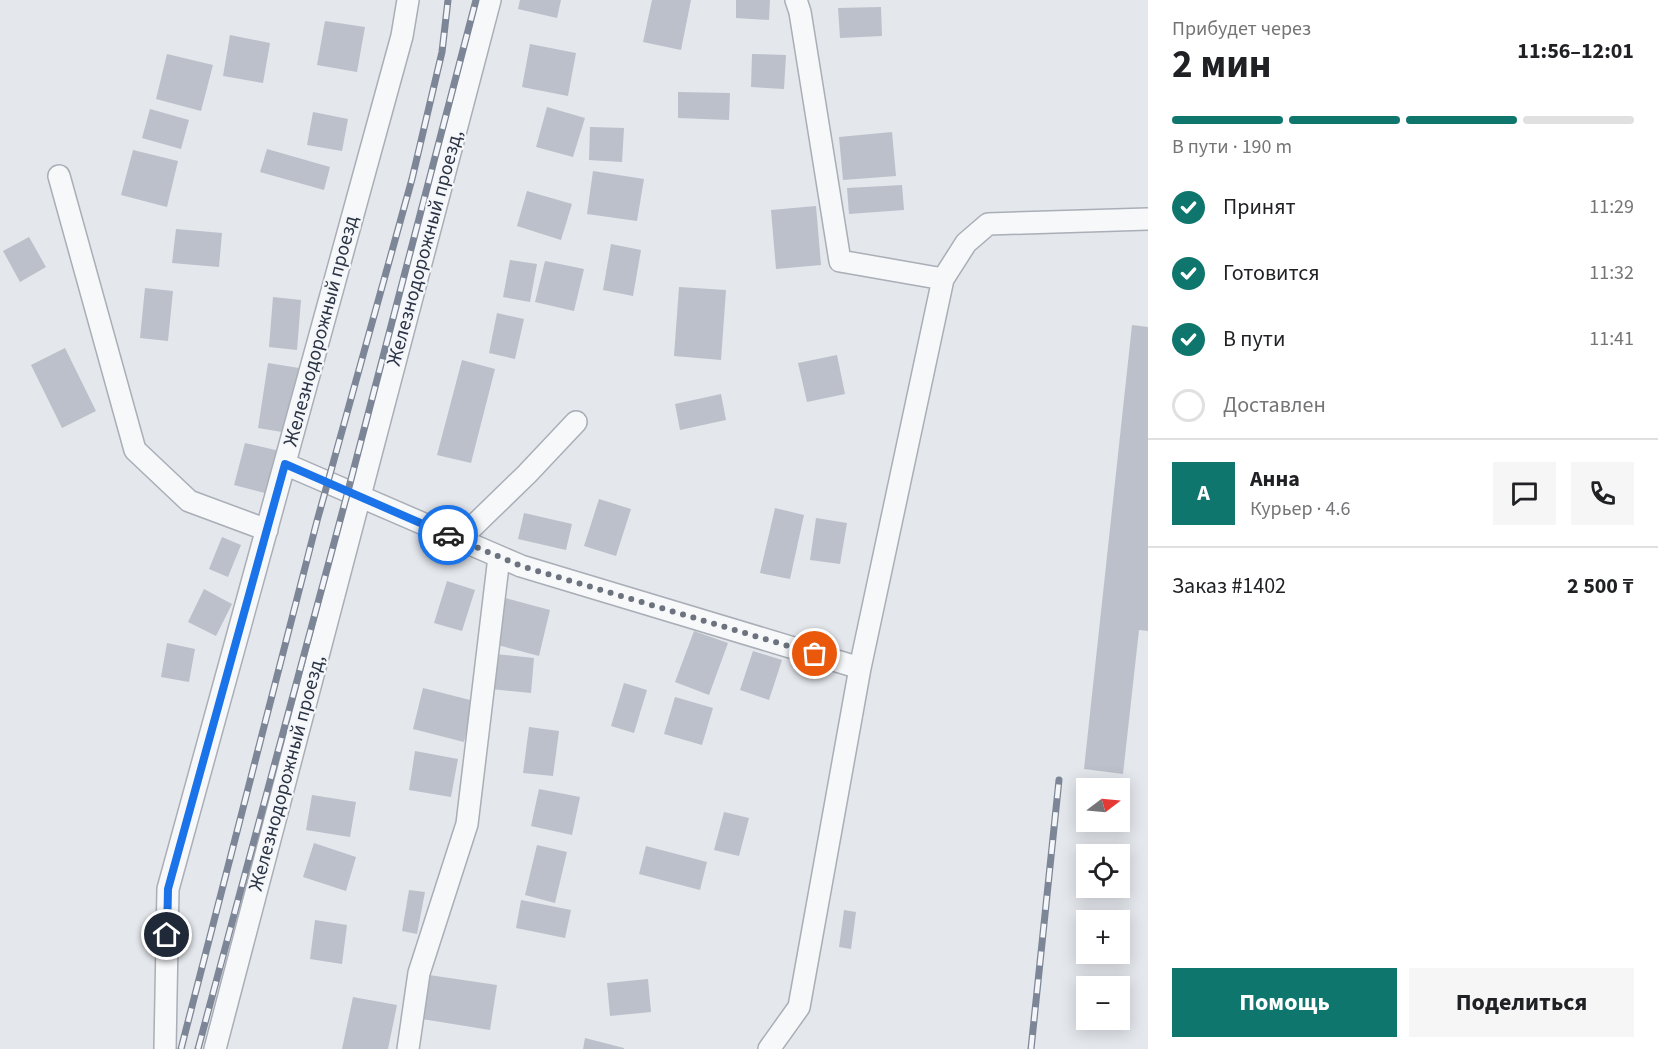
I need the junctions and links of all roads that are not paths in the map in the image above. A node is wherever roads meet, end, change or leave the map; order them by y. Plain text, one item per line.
1 (408, 0) edge
2 (490, 0) edge
3 (796, 0) edge
4 (59, 176) dead end
5 (1148, 219) edge
6 (943, 279) junction
7 (576, 422) dead end
8 (285, 464) junction
9 (360, 496) junction
10 (267, 530) junction
11 (459, 540) junction
12 (499, 557) junction
13 (860, 668) junction
14 (165, 1049) edge
15 (215, 1049) edge
16 (408, 1049) edge
17 (769, 1049) edge

1 - 8 street, Железнодорожный проезд
2 - 9 street, Железнодорожный проезд,
3 - 6 street
4 - 10 street
5 - 6 street
6 - 13 street
7 - 11 street
8 - 9 street
8 - 10 street, Железнодорожный проезд
9 - 11 street
9 - 15 street, Железнодорожный проезд,
10 - 14 street, Железнодорожный проезд
11 - 12 street
12 - 13 street
12 - 16 street
13 - 17 street

